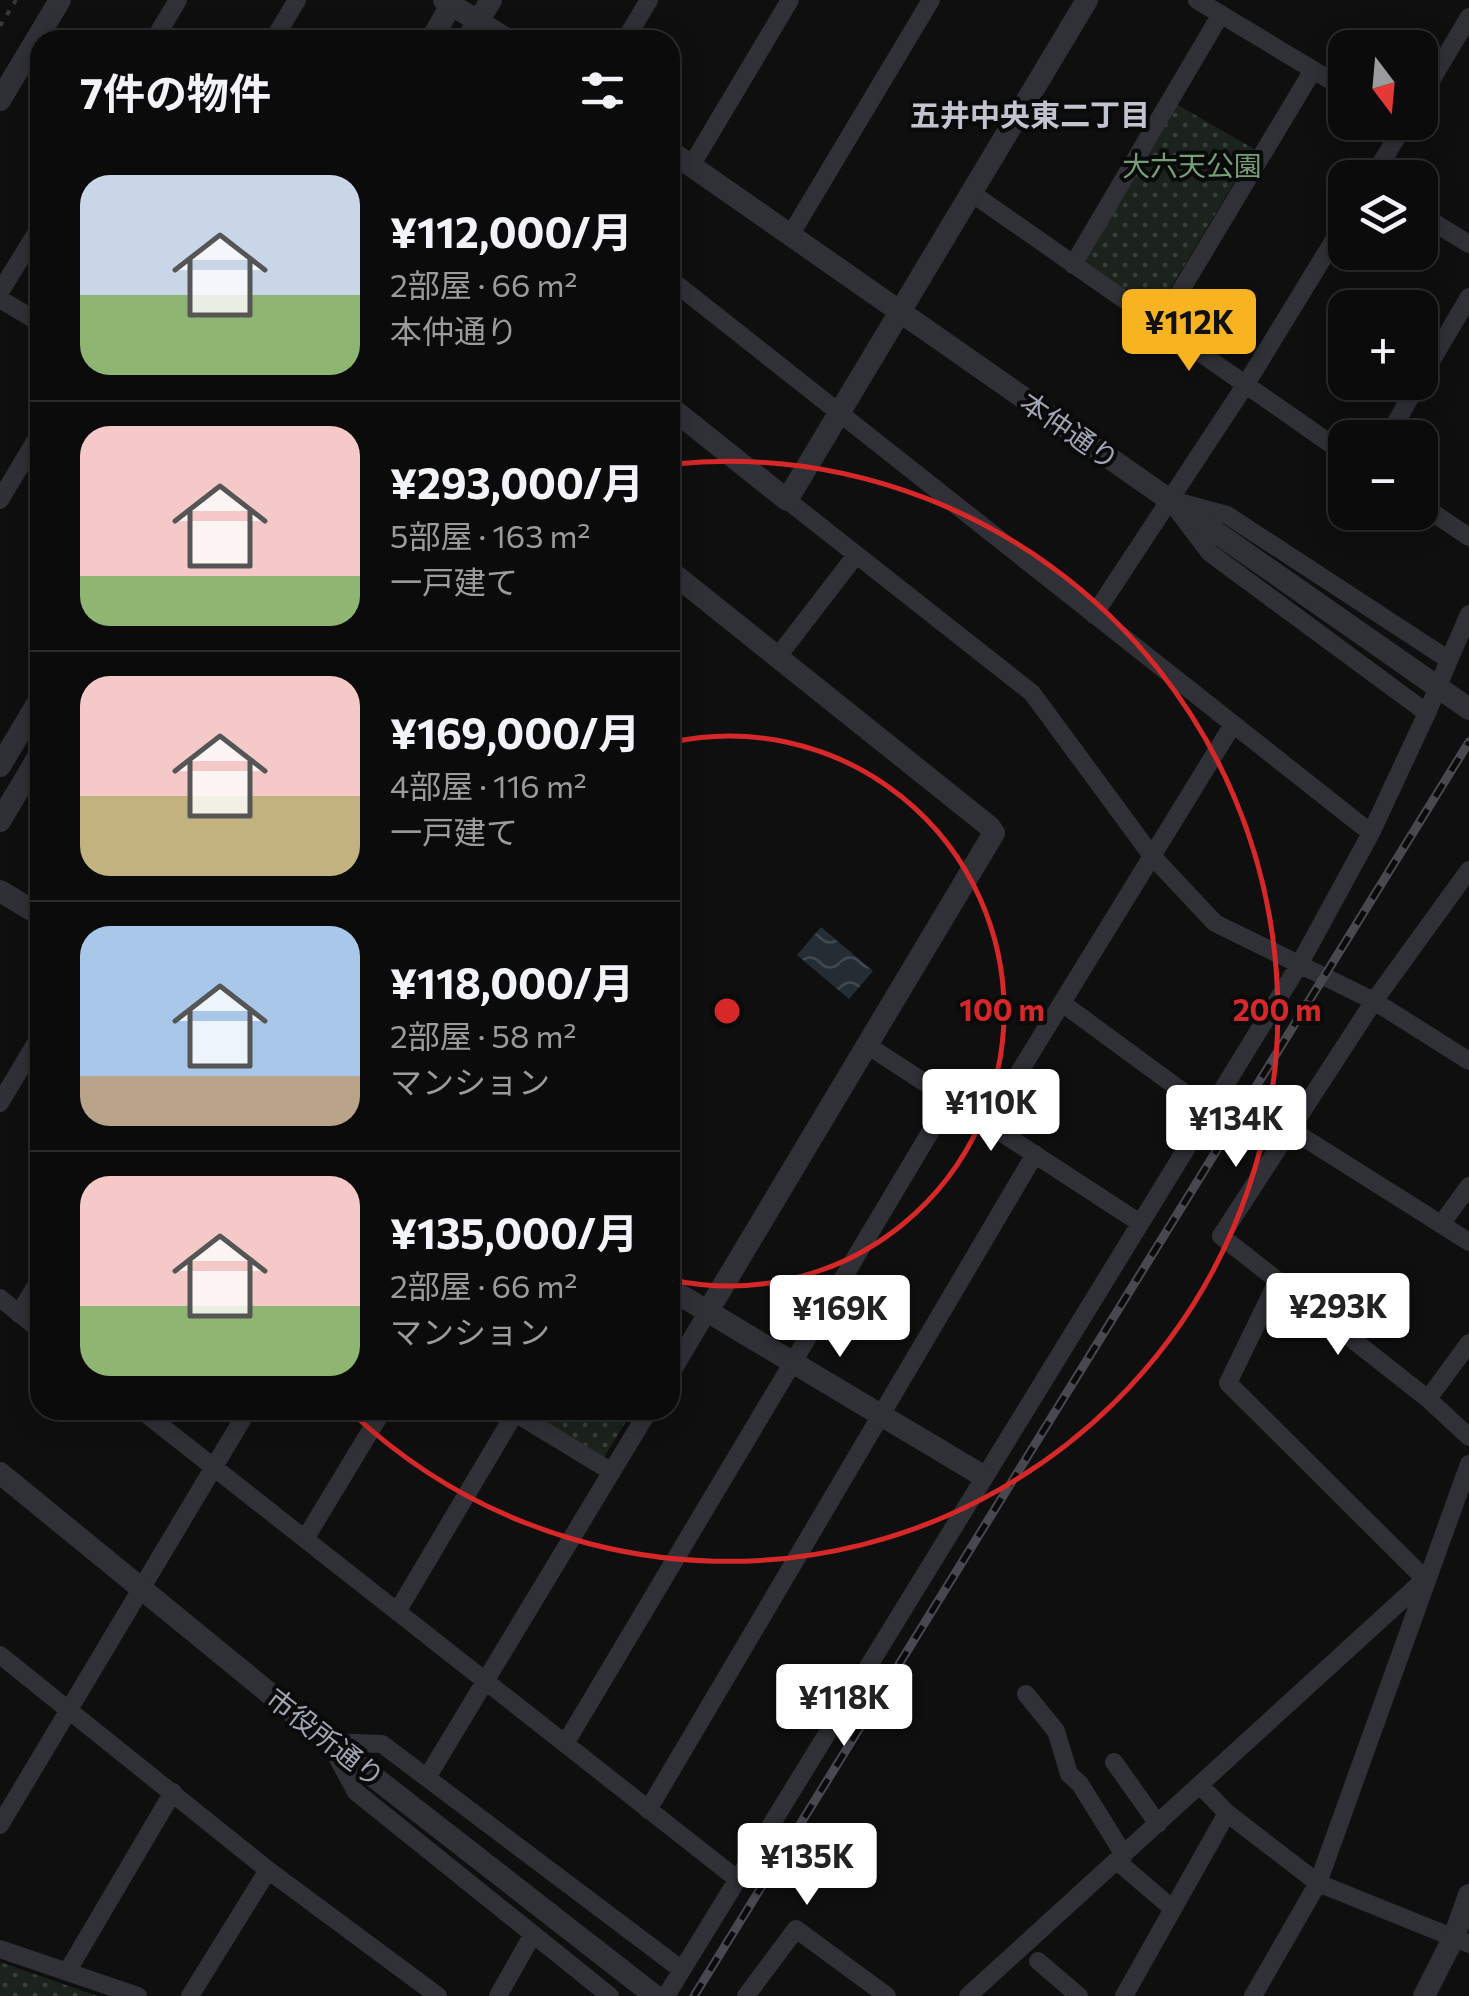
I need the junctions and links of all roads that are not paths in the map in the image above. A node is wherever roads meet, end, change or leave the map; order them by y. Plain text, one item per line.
1 (60, 0) edge
2 (178, 0) edge
3 (297, 0) edge
4 (492, 0) edge
5 (649, 0) edge
6 (790, 0) edge
7 (931, 0) edge
8 (1087, 0) edge
9 (1197, 0) edge
10 (450, 1) edge
11 (1221, 14) junction
12 (1469, 16) edge
13 (42, 30) edge
14 (160, 30) edge
15 (279, 30) edge
16 (436, 30) edge
17 (483, 30) edge
18 (488, 30) edge
19 (632, 30) edge
20 (30, 50) edge
21 (1438, 69) edge
22 (1313, 70) junction
23 (1328, 79) edge
24 (0, 100) edge
25 (680, 159) edge
26 (691, 166) junction
27 (973, 194) junction
28 (1438, 225) edge
29 (791, 234) junction
30 (30, 244) edge
31 (1469, 244) edge
32 (1328, 250) edge
33 (1073, 265) junction
34 (680, 286) edge
35 (0, 296) edge
36 (1469, 297) edge
37 (902, 313) junction
38 (30, 316) edge
39 (1160, 325) junction
40 (1438, 350) edge
41 (1246, 384) junction
42 (680, 415) edge
43 (840, 416) junction
44 (1328, 442) edge
45 (30, 450) edge
46 (0, 500) edge
47 (787, 500) junction
48 (1170, 500) junction
49 (1438, 516) edge
50 (1469, 536) edge
51 (856, 556) junction
52 (680, 580) edge
53 (1469, 614) edge
54 (1094, 615) junction
55 (779, 656) junction
56 (1449, 660) junction
57 (1469, 709) edge
58 (1426, 713) junction
59 (30, 716) edge
60 (1232, 726) junction
61 (0, 766) edge
62 (30, 771) edge
63 (0, 821) edge
64 (1371, 833) junction
65 (1152, 856) junction
66 (1469, 870) edge
67 (0, 891) edge
68 (30, 908) edge
69 (1300, 965) junction
70 (1374, 1001) junction
71 (1062, 1002) junction
72 (867, 1045) junction
73 (30, 1053) edge
74 (1469, 1061) edge
75 (950, 1099) junction
76 (0, 1103) edge
77 (1209, 1110) junction
78 (988, 1123) junction
79 (1290, 1129) junction
80 (1035, 1154) junction
81 (1469, 1186) edge
82 (1140, 1222) junction
83 (1442, 1223) junction
84 (1469, 1242) edge
85 (1278, 1280) junction
86 (680, 1295) edge
87 (30, 1296) edge
88 (0, 1298) edge
89 (708, 1312) junction
90 (20, 1314) junction
91 (30, 1322) edge
92 (1469, 1343) edge
93 (680, 1359) edge
94 (794, 1364) junction
95 (1428, 1399) junction
96 (882, 1416) junction
97 (155, 1420) edge
98 (242, 1420) edge
99 (378, 1420) edge
100 (507, 1420) edge
101 (525, 1420) edge
102 (644, 1420) edge
103 (1469, 1436) edge
104 (1469, 1464) edge
105 (214, 1467) junction
106 (612, 1472) junction
107 (0, 1473) edge
108 (983, 1476) junction
109 (304, 1538) junction
110 (1426, 1579) junction
111 (141, 1588) junction
112 (398, 1612) junction
113 (0, 1655) edge
114 (486, 1682) junction
115 (1026, 1694) dead end
116 (68, 1709) junction
117 (330, 1742) junction
118 (565, 1744) junction
119 (1114, 1762) dead end
120 (428, 1776) junction
121 (1200, 1785) junction
122 (173, 1792) junction
123 (648, 1810) junction
124 (1227, 1813) junction
125 (1158, 1824) junction
126 (0, 1826) edge
127 (1121, 1858) junction
128 (268, 1870) junction
129 (736, 1879) junction
130 (1318, 1884) junction
131 (1469, 1895) edge
132 (1173, 1909) junction
133 (533, 1934) junction
134 (1462, 1941) edge
135 (0, 1949) edge
136 (1038, 1961) dead end
137 (682, 1970) junction
138 (67, 1972) junction
139 (138, 1996) edge
140 (190, 1996) edge
141 (438, 1996) edge
142 (498, 1996) edge
143 (610, 1996) edge
144 (655, 1996) edge
145 (666, 1996) edge
146 (746, 1996) edge
147 (887, 1996) edge
148 (968, 1996) edge
149 (1079, 1996) edge
150 (1124, 1996) edge
151 (1253, 1996) edge
152 (1424, 1996) edge

1 - 13 street
2 - 14 street
3 - 15 street
4 - 18 street
5 - 19 street
6 - 26 street
7 - 29 street
8 - 27 street
9 - 11 street
10 - 16 street
10 - 17 street
11 - 22 street
11 - 33 street
12 - 21 street
20 - 24 street
22 - 23 street
22 - 39 street
25 - 26 street, 本仲通り
26 - 29 street, 本仲通り
27 - 33 street
27 - 37 street
28 - 31 street
29 - 37 street, 本仲通り
30 - 35 street
32 - 41 street
33 - 39 street
34 - 43 street
35 - 38 street
36 - 40 street
37 - 43 street
37 - 48 street, 本仲通り
39 - 41 street
41 - 44 street
41 - 48 street
42 - 47 street
43 - 47 street
43 - 54 street
45 - 46 street
47 - 51 street
48 - 54 street
48 - 56 street
48 - 57 street, 本仲通り
48 - 58 street
49 - 50 street
51 - 55 street
51 - 65 street
52 - 55 street
53 - 56 street
54 - 60 street
55 - 72 street
56 - 58 street, bridge
58 - 64 street
59 - 61 street
60 - 64 street
60 - 65 street
62 - 63 street
64 - 69 street
65 - 69 street
65 - 71 street
66 - 70 street
67 - 68 street
69 - 70 street
69 - 77 street
70 - 74 street
70 - 79 street
71 - 77 street
71 - 78 street
72 - 75 street
72 - 89 street
73 - 76 street
75 - 78 street
75 - 94 street
77 - 82 street
78 - 80 street
79 - 83 street
79 - 85 street
80 - 82 street
80 - 96 street
81 - 83 street
82 - 108 street
83 - 84 street
85 - 95 street
85 - 110 street
86 - 89 street
87 - 90 street
88 - 90 street
89 - 93 street
89 - 94 street
90 - 91 street
92 - 95 street
94 - 96 street
94 - 118 street
95 - 103 street
96 - 108 street
96 - 123 street
97 - 105 street
98 - 105 street
99 - 109 street
100 - 112 street
101 - 106 street
102 - 106 street
104 - 110 street
105 - 109 street
105 - 111 street
106 - 114 street
107 - 111 street, 市役所通り
108 - 129 street
109 - 112 street
110 - 121 street
110 - 130 street
111 - 116 street
111 - 117 street, 市役所通り
112 - 114 street
113 - 116 street
114 - 118 street
114 - 120 street
115 - 127 street
116 - 122 street
116 - 126 street
117 - 120 street
117 - 133 street
117 - 144 street, 市役所通り
118 - 123 street
119 - 125 street
120 - 137 street
121 - 124 street
121 - 125 street
122 - 128 street
122 - 138 street
123 - 129 street
124 - 130 street
124 - 132 street
125 - 127 street
127 - 132 street
127 - 148 street
128 - 140 street
128 - 141 street
129 - 137 street
130 - 134 street
130 - 151 street
131 - 134 street
132 - 150 street
133 - 142 street
133 - 143 street
134 - 152 street
135 - 138 street
136 - 149 street
137 - 145 street
138 - 139 street
146 - 147 street

